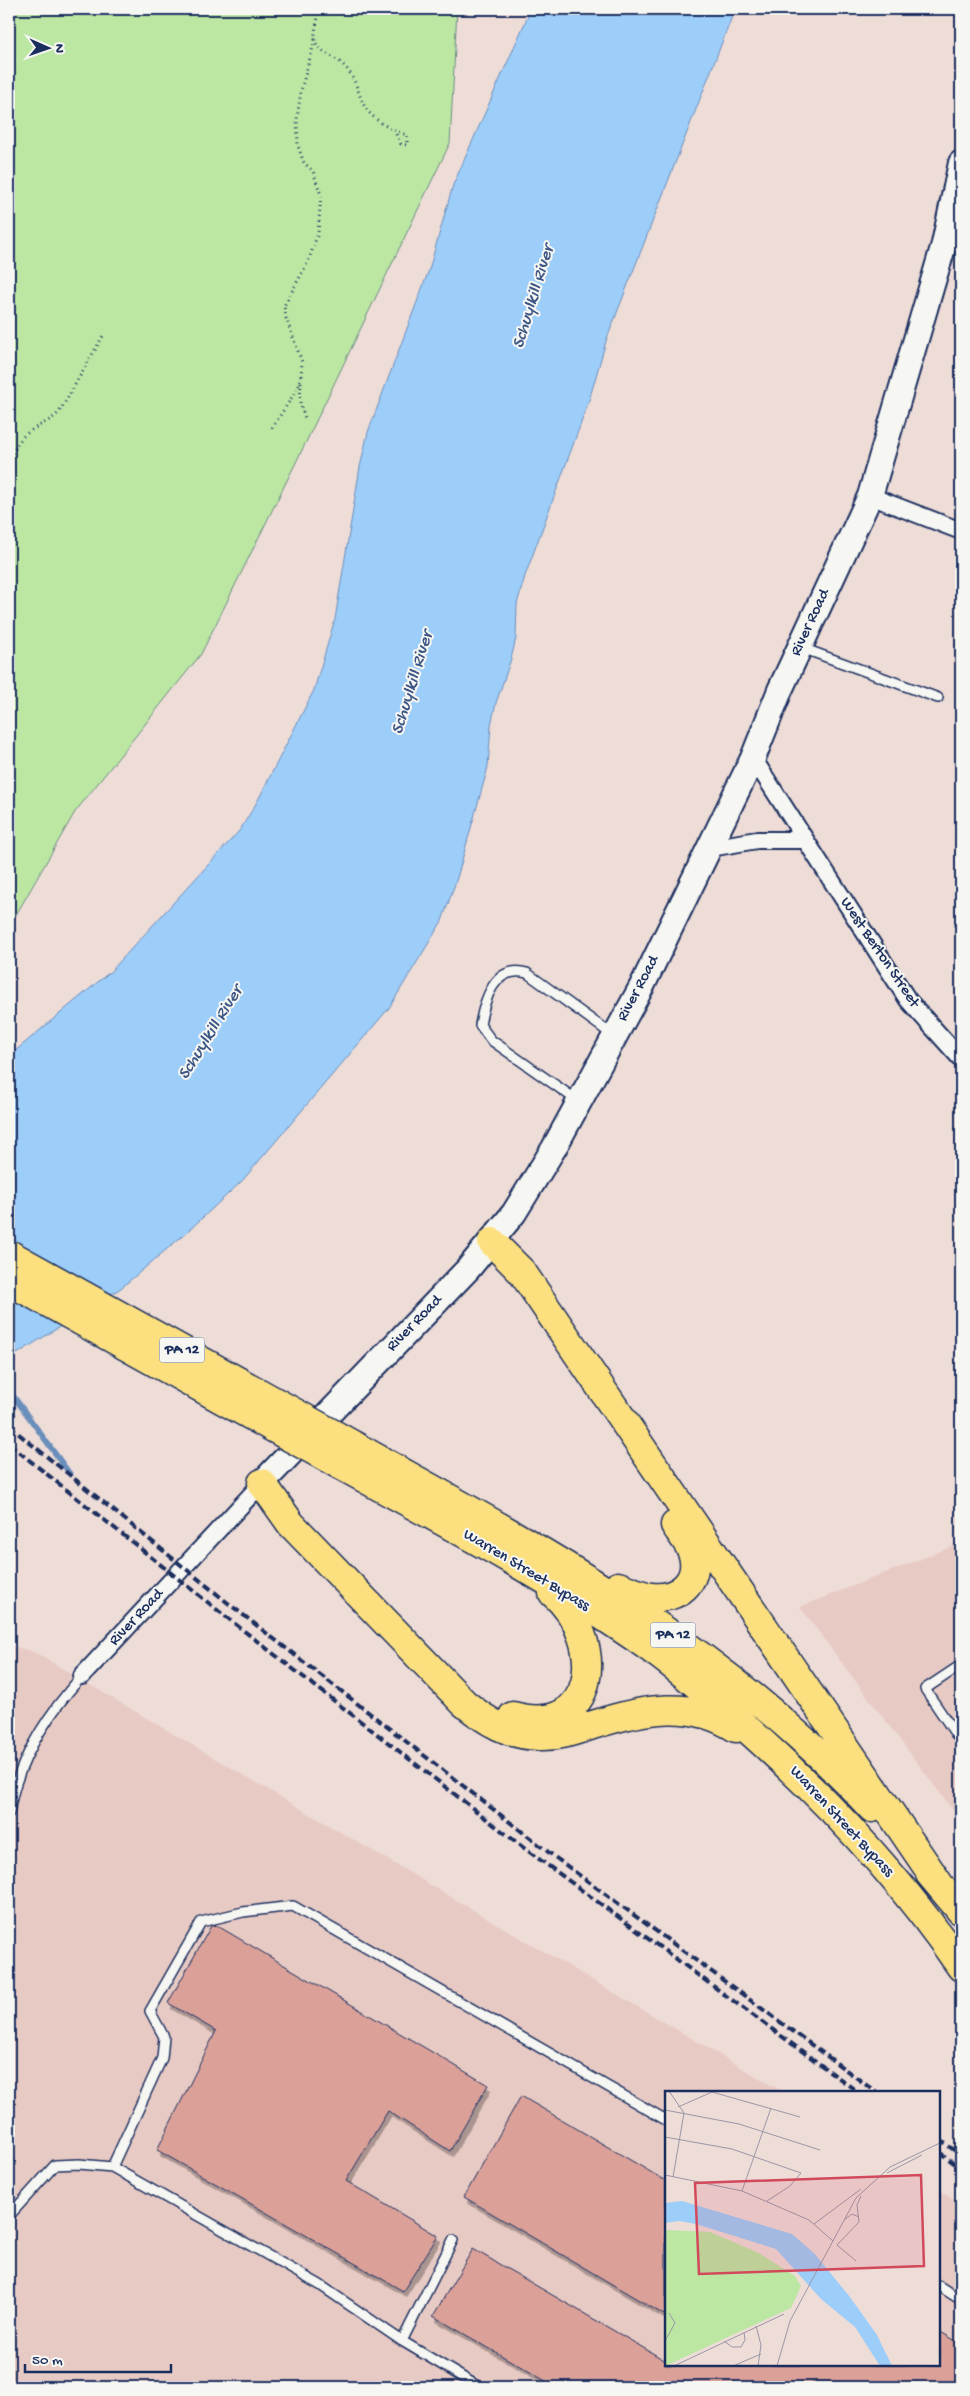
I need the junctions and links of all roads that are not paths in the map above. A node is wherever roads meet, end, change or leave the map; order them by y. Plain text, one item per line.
1 (961, 164) edge
2 (870, 496) junction
3 (961, 531) edge
4 (800, 648) junction
5 (938, 698) dead end
6 (753, 758) junction
7 (805, 840) junction
8 (710, 848) junction
9 (614, 1037) junction
10 (961, 1059) edge
11 (579, 1102) junction
12 (492, 1242) junction
13 (9, 1254) edge
14 (9, 1281) edge
15 (347, 1455) junction
16 (262, 1483) junction
17 (518, 1564) junction
18 (574, 1569) junction
19 (961, 1665) edge
20 (82, 1676) joint
21 (960, 1738) edge
22 (775, 1753) junction
23 (9, 1813) edge
24 (941, 1887) junction
25 (961, 1912) edge
26 (961, 1967) edge
27 (665, 2119) edge
28 (112, 2167) junction
29 (9, 2216) edge
30 (453, 2240) dead end
31 (940, 2287) edge
32 (961, 2300) edge
33 (402, 2341) junction
34 (479, 2387) edge

1 - 2 street, River Road
2 - 3 street
2 - 4 street, River Road
4 - 5 lane
4 - 6 street, River Road
6 - 7 street, West Berton Street
6 - 8 street, River Road
7 - 8 street
7 - 10 street, West Berton Street
8 - 9 street, River Road
9 - 11 street, River Road
9 - 11 lane
11 - 12 street, River Road
12 - 16 street, River Road
12 - 18 highway
12 - 24 highway
13 - 15 highway, Warren Street Bypass / PA 12, bridge
14 - 15 highway, Warren Street Bypass / PA 12, bridge
15 - 17 highway, Warren Street Bypass / PA 12
15 - 18 highway, Warren Street Bypass / PA 12
16 - 17 highway
16 - 20 street, River Road
16 - 22 highway
17 - 22 highway, Warren Street Bypass / PA 12
18 - 24 highway, Warren Street Bypass / PA 12
19 - 21 lane
20 - 23 lane
22 - 26 highway, Warren Street Bypass / PA 12
24 - 25 highway, Warren Street Bypass / PA 12
27 - 28 lane
28 - 29 lane
28 - 33 lane
30 - 33 lane
31 - 32 lane
33 - 34 lane

